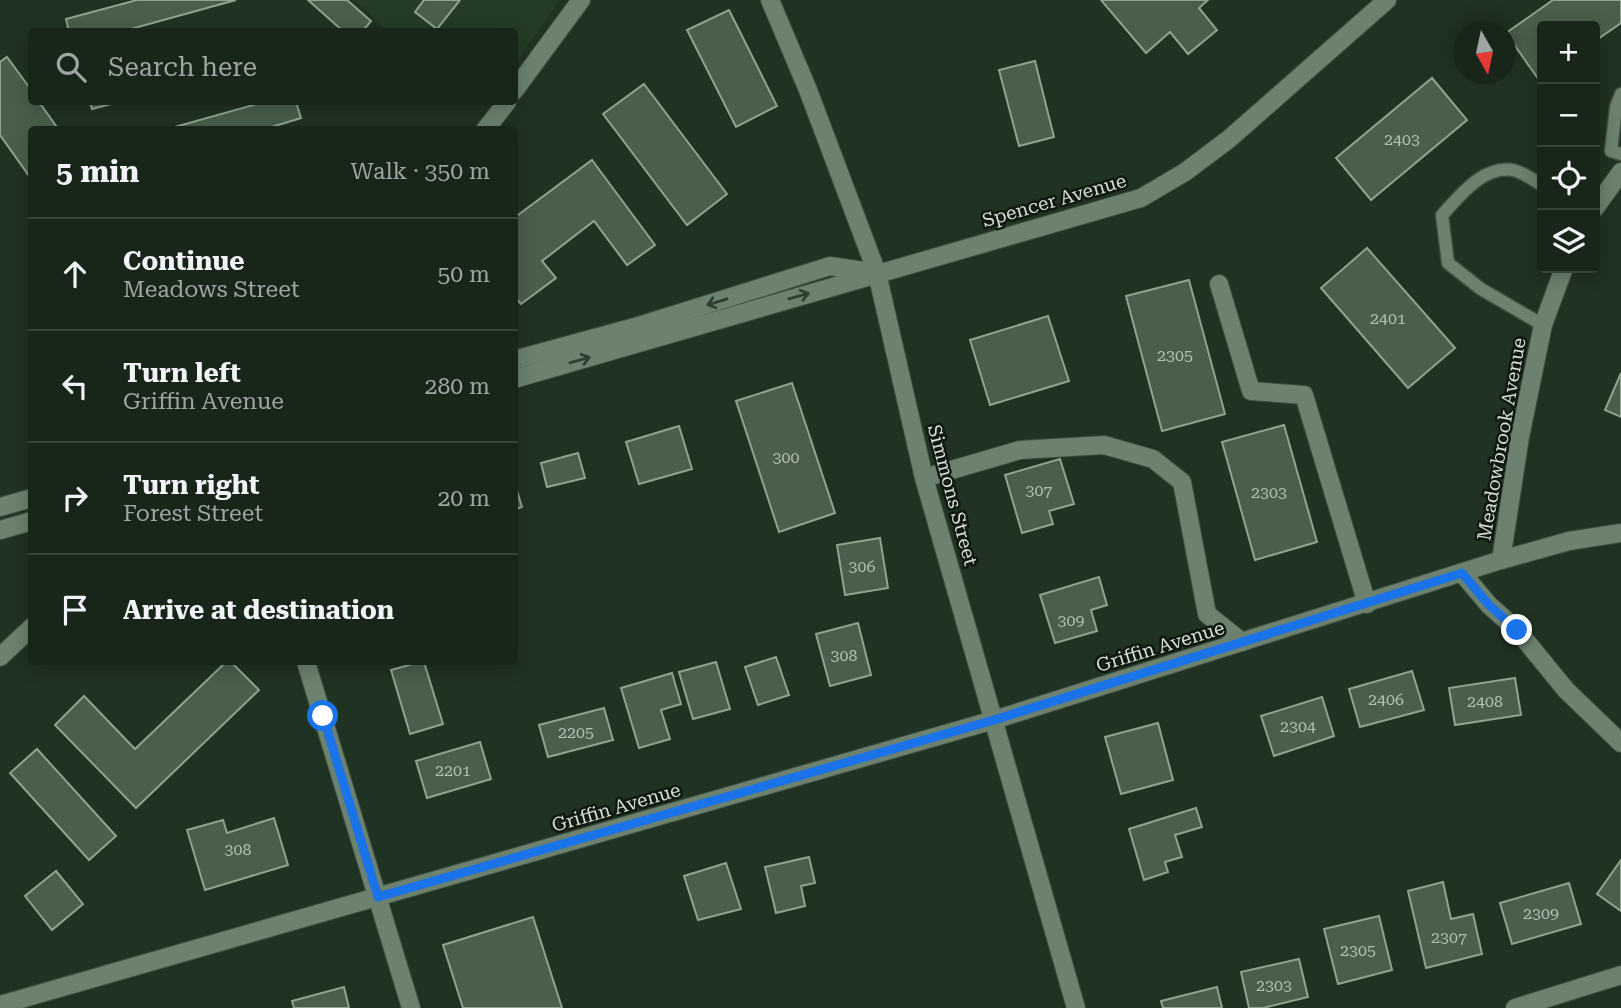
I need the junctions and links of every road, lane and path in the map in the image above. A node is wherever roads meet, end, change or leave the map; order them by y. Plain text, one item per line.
1 (581, 0) edge
2 (770, 0) edge
3 (1387, 0) edge
4 (518, 86) edge
5 (1621, 94) edge
6 (505, 105) edge
7 (488, 126) edge
8 (1621, 154) edge
9 (1621, 172) edge
10 (1537, 182) edge
11 (1600, 201) edge
12 (1562, 273) edge
13 (877, 274) junction
14 (1219, 284) dead end
15 (1543, 325) junction
16 (518, 358) edge
17 (518, 378) edge
18 (924, 478) junction
19 (28, 499) edge
20 (0, 507) edge
21 (28, 522) edge
22 (0, 530) edge
23 (1621, 533) edge
24 (1501, 560) junction
25 (1462, 573) junction
26 (1367, 604) junction
27 (28, 631) edge
28 (1242, 642) junction
29 (0, 657) edge
30 (307, 665) edge
31 (994, 720) junction
32 (1621, 743) edge
33 (378, 897) junction
34 (1621, 975) edge
35 (0, 1005) edge
36 (411, 1008) edge
37 (1076, 1008) edge
38 (1515, 1008) edge

1 - 4 street
2 - 13 street, Simmons Street
3 - 13 street, Spencer Avenue
5 - 8 lane
6 - 7 street
9 - 11 street
10 - 15 lane, Meadowbrook Avenue
12 - 15 street, Meadowbrook Avenue
13 -> 16 street, Spencer Avenue
17 -> 13 street, Spencer Avenue
13 - 18 street, Simmons Street
14 - 26 street
15 - 24 street, Meadowbrook Avenue
18 - 28 street, Griffin Avenue
18 - 31 street, Simmons Street
19 - 20 street
21 - 22 street
23 - 24 street, Griffin Avenue
24 - 25 street, Griffin Avenue
25 - 26 street, Griffin Avenue
25 - 32 street
26 - 28 street, Griffin Avenue
27 - 29 street
28 - 31 street, Griffin Avenue
30 - 33 street
31 - 33 street, Griffin Avenue
31 - 37 street, Simmons Street
33 - 35 street, Griffin Avenue
33 - 36 street
34 - 38 street

